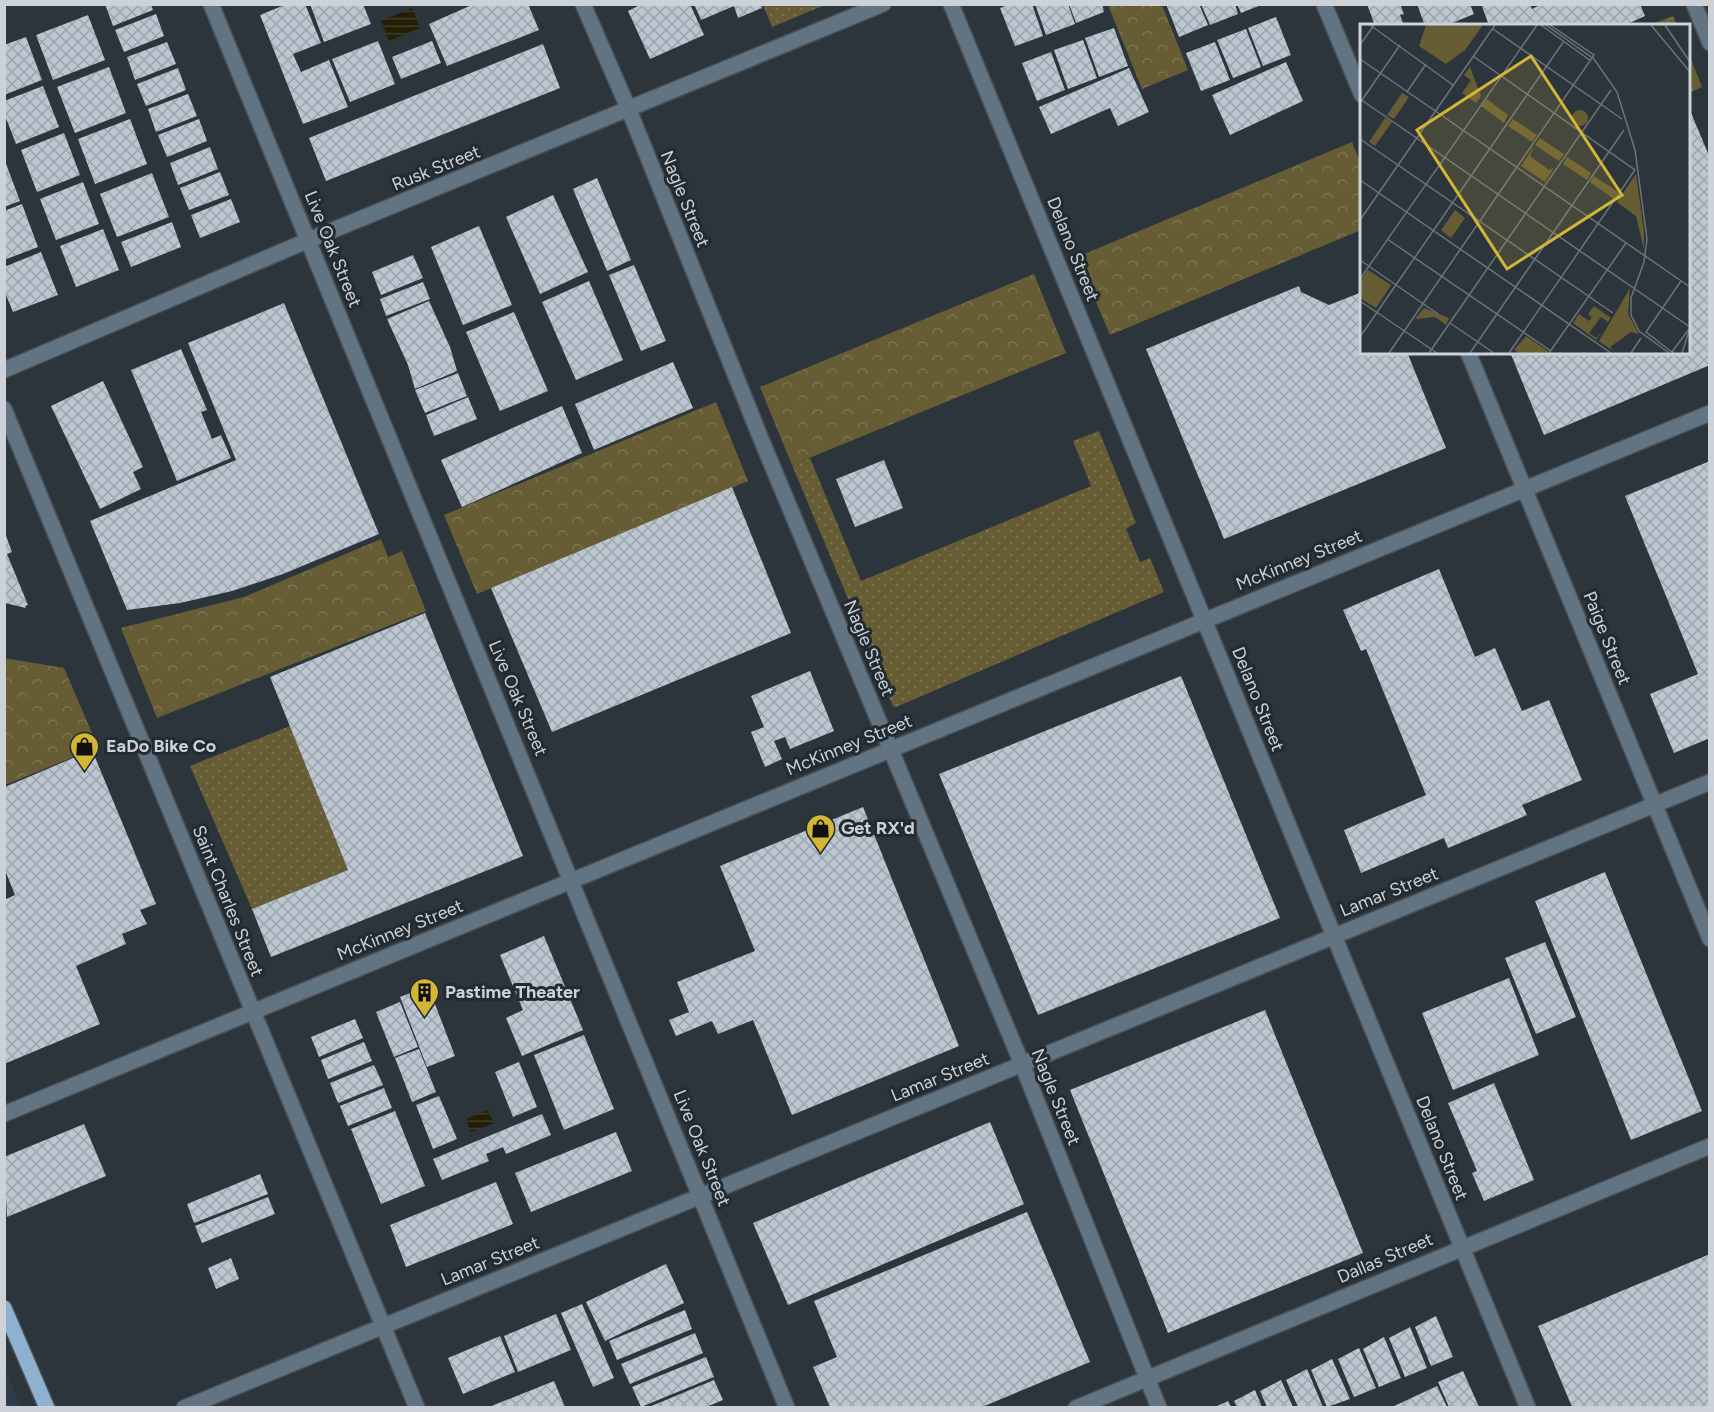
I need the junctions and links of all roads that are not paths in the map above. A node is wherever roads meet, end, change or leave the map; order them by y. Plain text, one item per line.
1 (211, 4) edge
2 (583, 4) edge
3 (883, 4) edge
4 (951, 4) edge
5 (1324, 4) edge
6 (1694, 4) edge
7 (1710, 43) edge
8 (1360, 90) edge
9 (629, 110) junction
10 (309, 240) junction
11 (1469, 354) edge
12 (4, 370) edge
13 (4, 409) edge
14 (1710, 412) edge
15 (1524, 489) junction
16 (1204, 620) junction
17 (890, 750) junction
18 (1710, 782) edge
19 (1654, 805) junction
20 (571, 881) junction
21 (1334, 936) junction
22 (1710, 939) edge
23 (253, 1012) junction
24 (1022, 1064) junction
25 (4, 1114) edge
26 (1710, 1146) edge
27 (700, 1196) junction
28 (1462, 1247) junction
29 (4, 1308) edge
30 (384, 1326) junction
31 (1147, 1378) junction
32 (47, 1407) edge
33 (184, 1407) edge
34 (417, 1407) edge
35 (787, 1407) edge
36 (1076, 1407) edge
37 (1159, 1407) edge
38 (1528, 1407) edge

1 - 10 street, Live Oak Street
2 - 9 street, Nagle Street
3 - 9 street, Rusk Street
4 - 16 street, Delano Street
5 - 8 street
6 - 7 street
9 - 10 street, Rusk Street
9 - 17 street, Nagle Street
10 - 12 street, Rusk Street
10 - 20 street, Live Oak Street
11 - 15 street, Paige Street
13 - 23 street, Saint Charles Street
14 - 15 street, McKinney Street
15 - 16 street, McKinney Street
15 - 19 street, Paige Street
16 - 17 street, McKinney Street
16 - 21 street, Delano Street
17 - 20 street, McKinney Street
17 - 24 street, Nagle Street
18 - 19 street, Lamar Street
19 - 21 street, Lamar Street
19 - 22 street, Paige Street
20 - 23 street, McKinney Street
20 - 27 street, Live Oak Street
21 - 24 street, Lamar Street
21 - 28 street, Delano Street
23 - 25 street, McKinney Street
23 - 30 street, Saint Charles Street
24 - 27 street, Lamar Street
24 - 31 street, Nagle Street
26 - 28 street, Dallas Street
27 - 30 street, Lamar Street
27 - 35 street, Live Oak Street
28 - 31 street, Dallas Street
28 - 38 street, Delano Street
29 - 32 main road
30 - 33 street, Lamar Street
30 - 34 street, Saint Charles Street
31 - 36 street, Dallas Street
31 - 37 street, Nagle Street

